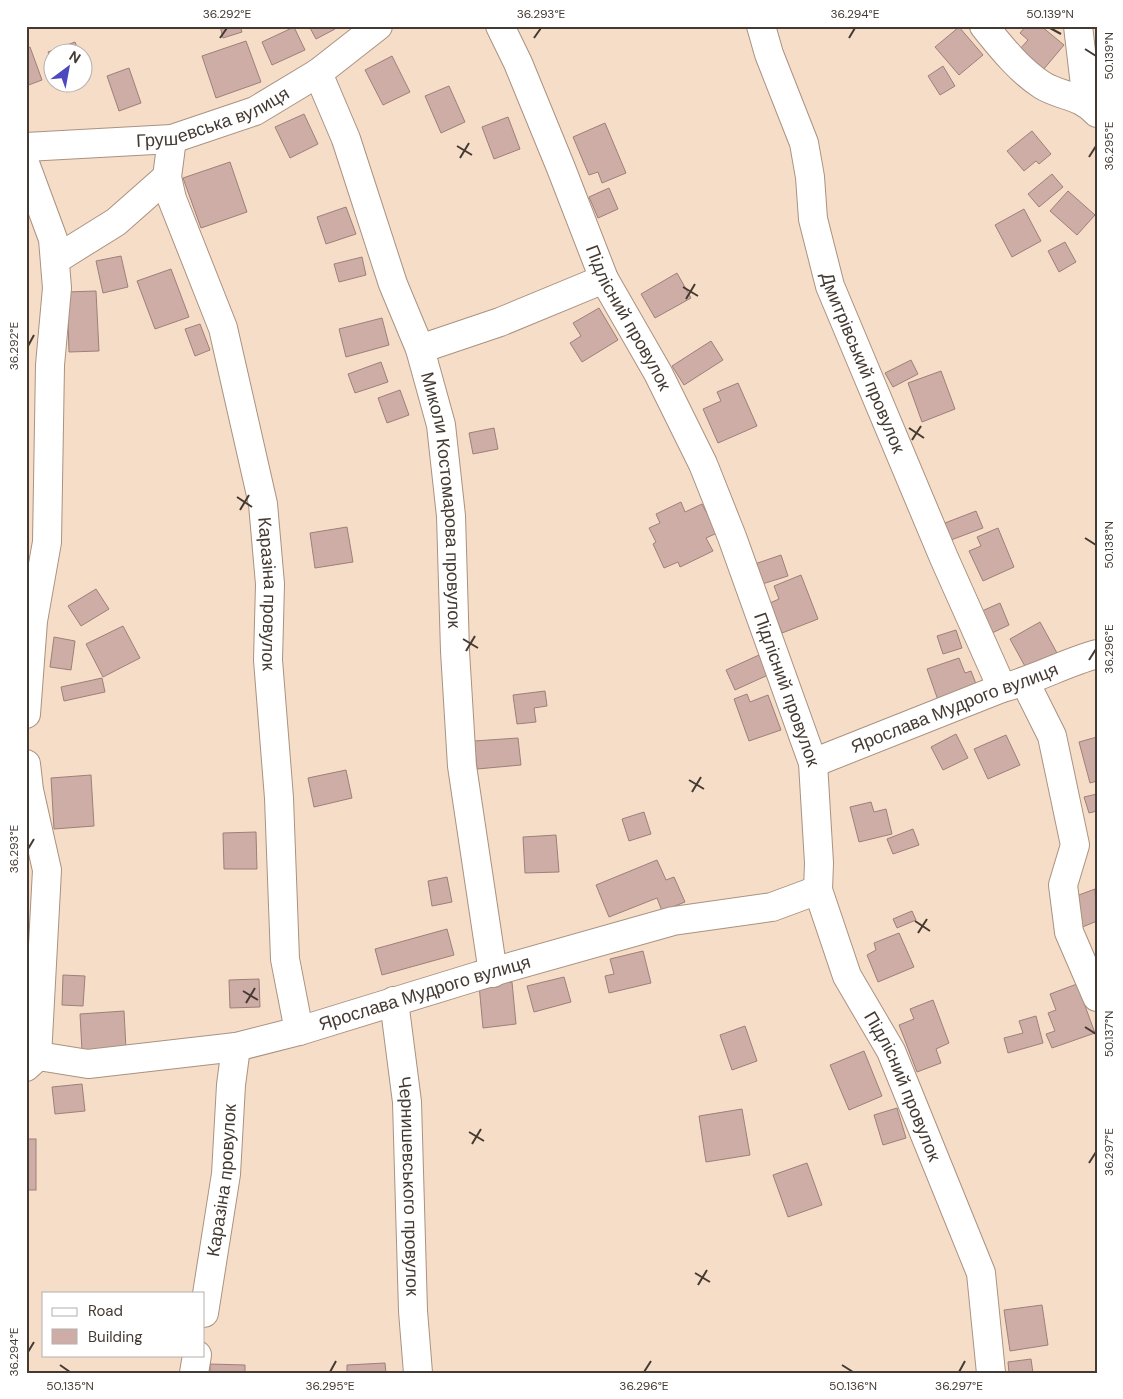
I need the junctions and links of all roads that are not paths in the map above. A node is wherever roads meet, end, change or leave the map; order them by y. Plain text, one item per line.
1 (378, 26) edge
2 (500, 26) edge
3 (761, 26) edge
4 (984, 26) edge
5 (1078, 26) edge
6 (318, 73) junction
7 (1092, 107) edge
8 (172, 140) junction
9 (26, 147) edge
10 (26, 166) edge
11 (167, 177) junction
12 (55, 260) junction
13 (604, 280) junction
14 (420, 349) junction
15 (1097, 654) edge
16 (1014, 685) junction
17 (26, 714) edge
18 (26, 764) edge
19 (813, 764) junction
20 (818, 890) junction
21 (492, 973) junction
22 (1097, 997) edge
23 (394, 1001) junction
24 (299, 1031) junction
25 (236, 1047) junction
26 (30, 1059) edge
27 (205, 1307) edge
28 (197, 1356) edge
29 (194, 1373) edge
30 (418, 1373) edge
31 (991, 1373) edge

1 - 6 street, Грушевська вулиця
2 - 13 street, Підлісний провулок
3 - 16 street, Дмитрівський провулок
4 - 7 street
5 - 7 street
6 - 8 street, Грушевська вулиця
6 - 14 street, Миколи Костомарова провулок
8 - 9 street, Грушевська вулиця
8 - 11 street, Каразіна провулок
10 - 12 street
11 - 12 street
11 - 24 street, Каразіна провулок
12 - 17 street
13 - 14 street
13 - 19 street, Підлісний провулок
14 - 21 street, Миколи Костомарова провулок
15 - 16 street, Ярослава Мудрого вулиця
16 - 19 street, Ярослава Мудрого вулиця
16 - 22 street, Дмитрівський провулок
18 - 26 street
19 - 20 street, Підлісний провулок
20 - 21 street, Ярослава Мудрого вулиця
20 - 31 street, Підлісний провулок
21 - 23 street, Ярослава Мудрого вулиця
23 - 24 street, Ярослава Мудрого вулиця
23 - 30 street, Чернишевського провулок
24 - 25 street, Ярослава Мудрого вулиця
25 - 26 street, Ярослава Мудрого вулиця
25 - 27 street, Каразіна провулок
28 - 29 street

